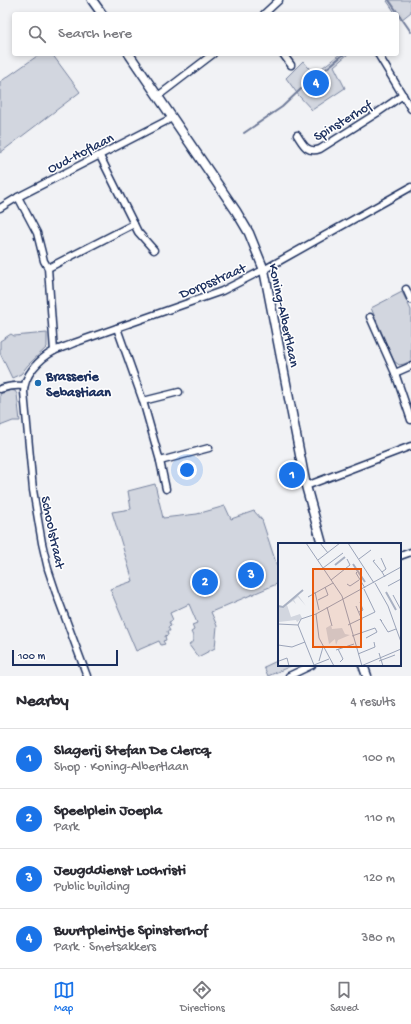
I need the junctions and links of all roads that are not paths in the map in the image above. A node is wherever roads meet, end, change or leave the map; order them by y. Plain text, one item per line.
1 (92, 0) edge
2 (279, 0) edge
3 (101, 12) edge
4 (266, 12) edge
5 (130, 56) edge
6 (210, 56) edge
7 (285, 56) edge
8 (379, 56) edge
9 (291, 65) dead end
10 (403, 95) junction
11 (158, 96) junction
12 (411, 109) edge
13 (172, 118) junction
14 (297, 135) dead end
15 (100, 156) junction
16 (411, 187) edge
17 (18, 197) junction
18 (0, 208) edge
19 (134, 224) junction
20 (154, 250) dead end
21 (48, 268) junction
22 (264, 270) junction
23 (406, 289) dead end
24 (411, 300) edge
25 (370, 317) dead end
26 (117, 328) junction
27 (54, 351) junction
28 (411, 366) edge
29 (395, 373) junction
30 (24, 386) junction
31 (0, 389) edge
32 (179, 392) dead end
33 (143, 401) junction
34 (411, 420) edge
35 (411, 446) edge
36 (209, 448) dead end
37 (160, 461) junction
38 (306, 486) junction
39 (166, 489) dead end
40 (322, 543) edge
41 (411, 552) edge
42 (401, 556) edge
43 (310, 666) edge
44 (363, 666) edge
45 (86, 676) edge
46 (289, 676) edge
47 (367, 676) edge

1 - 3 street
2 - 4 street
5 - 11 street, Koning-Albertlaan
6 - 11 street
7 - 9 street
8 - 10 street
10 - 12 street
10 - 14 street, Spinsterhof
11 - 13 street, Koning-Albertlaan
13 - 15 street, Oud-Hoflaan
13 - 22 street, Koning-Albertlaan
15 - 17 street, Oud-Hoflaan
15 - 19 street
16 - 22 street, Dorpsstraat
17 - 18 street, Oud-Hoflaan
17 - 21 street
19 - 20 street
19 - 21 street
21 - 27 street
22 - 26 street, Dorpsstraat
22 - 38 street, Koning-Albertlaan
23 - 24 street
25 - 29 street
26 - 27 street, Dorpsstraat
26 - 33 street
27 - 30 street, Dorpsstraat
28 - 29 street
29 - 34 street
30 - 31 street
30 - 45 street, Schoolstraat
32 - 33 street
33 - 37 street
35 - 38 street
36 - 37 street
37 - 39 street
38 - 40 street, Koning-Albertlaan
41 - 42 street
43 - 46 street
44 - 47 street

